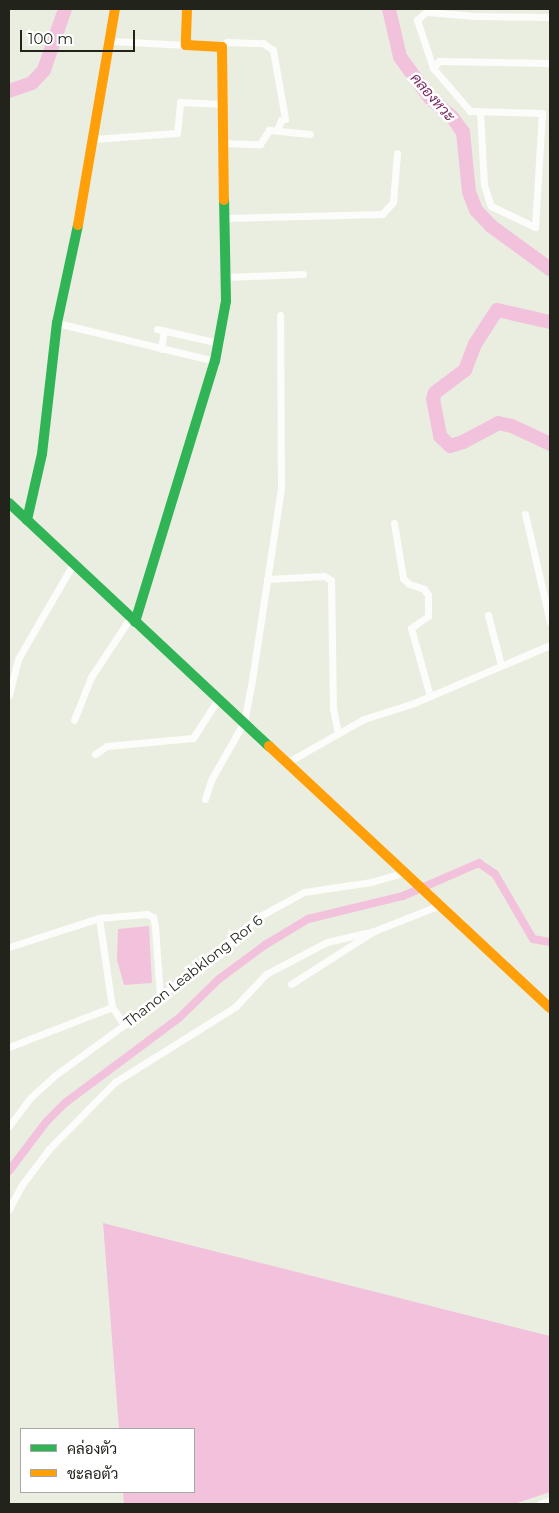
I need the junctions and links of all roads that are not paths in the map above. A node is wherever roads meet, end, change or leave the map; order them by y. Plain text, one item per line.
1 (115, 9) edge
2 (187, 9) edge
3 (550, 17) edge
4 (111, 41) junction
5 (186, 45) junction
6 (222, 47) junction
7 (550, 63) edge
8 (433, 68) junction
9 (222, 104) junction
10 (480, 112) junction
11 (277, 130) junction
12 (310, 134) dead end
13 (94, 139) junction
14 (223, 143) junction
15 (397, 153) dead end
16 (225, 218) junction
17 (303, 274) dead end
18 (226, 277) junction
19 (280, 316) dead end
20 (57, 323) junction
21 (219, 343) junction
22 (161, 349) junction
23 (215, 361) junction
24 (9, 503) edge
25 (525, 514) dead end
26 (26, 520) junction
27 (394, 522) dead end
28 (73, 564) junction
29 (267, 578) junction
30 (488, 615) dead end
31 (132, 620) junction
32 (550, 622) edge
33 (550, 645) edge
34 (501, 665) junction
35 (9, 695) edge
36 (430, 696) junction
37 (218, 699) junction
38 (74, 720) dead end
39 (244, 722) junction
40 (338, 733) junction
41 (95, 754) dead end
42 (286, 763) junction
43 (206, 799) dead end
44 (407, 872) junction
45 (440, 905) junction
46 (99, 918) junction
47 (374, 932) junction
48 (9, 946) edge
49 (291, 984) dead end
50 (160, 996) junction
51 (112, 1007) junction
52 (550, 1008) edge
53 (124, 1025) junction
54 (9, 1047) edge
55 (9, 1126) edge
56 (9, 1209) edge
57 (550, 1500) edge
58 (540, 1504) edge

1 - 4 street
2 - 5 street
3 - 8 street
4 - 5 street
4 - 13 street
5 - 6 street
6 - 9 street
6 - 11 street
7 - 8 street
8 - 10 street
9 - 13 street
9 - 14 street
10 - 10 street
11 - 12 street
11 - 14 street
13 - 20 street
14 - 16 street
15 - 16 street
16 - 18 street
17 - 18 street
18 - 21 street
19 - 29 street
20 - 22 street
20 - 26 street
21 - 22 street
21 - 23 street
22 - 23 street
23 - 31 street
24 - 26 street
25 - 32 street
26 - 28 street
27 - 36 street
28 - 31 street
28 - 35 street
29 - 39 street
29 - 40 street
30 - 34 street
31 - 37 street
31 - 38 street
33 - 34 street
34 - 36 street
36 - 40 street
37 - 39 street
37 - 41 street
39 - 42 street
39 - 43 street
40 - 42 street
42 - 44 street
44 - 45 street
44 - 50 street, Thanon Leabklong Ror 6
45 - 47 street
45 - 52 street
46 - 48 street
46 - 50 street
46 - 51 street
47 - 49 street
47 - 56 street
50 - 53 street, Thanon Leabklong Ror 6
51 - 53 street
51 - 54 street
53 - 55 street, Thanon Leabklong Ror 6
57 - 58 street

